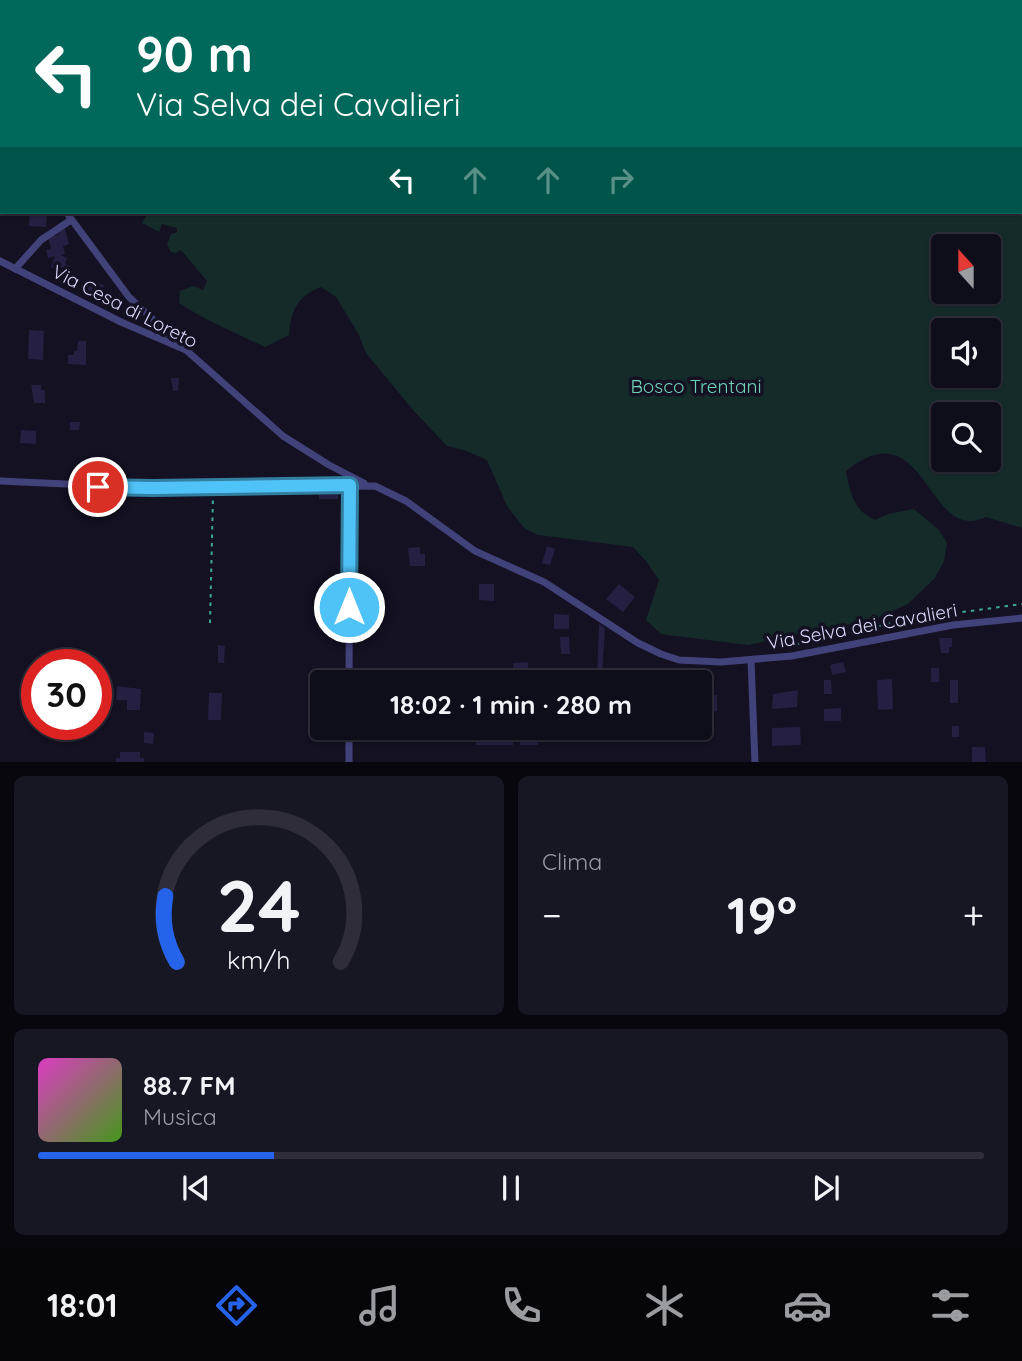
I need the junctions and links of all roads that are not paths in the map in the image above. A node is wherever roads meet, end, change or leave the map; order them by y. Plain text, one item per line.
1 (67, 214) edge
2 (71, 220) junction
3 (0, 261) edge
4 (15, 269) junction
5 (186, 350) junction
6 (0, 481) edge
7 (350, 485) junction
8 (367, 485) junction
9 (1022, 618) edge
10 (751, 660) junction
11 (349, 670) edge
12 (349, 740) edge
13 (349, 762) edge
14 (755, 762) edge

1 - 2 street
2 - 4 street
2 - 5 street
3 - 4 street, Via Cesa di Loreto
4 - 5 street, Via Cesa di Loreto
5 - 8 street, Via Cesa di Loreto
6 - 7 street, Via Selva dei Cavalieri
7 - 8 street, Via Selva dei Cavalieri
7 - 11 street
8 - 10 street, Via Selva dei Cavalieri
9 - 10 street, Via Selva dei Cavalieri
10 - 14 street
12 - 13 street

